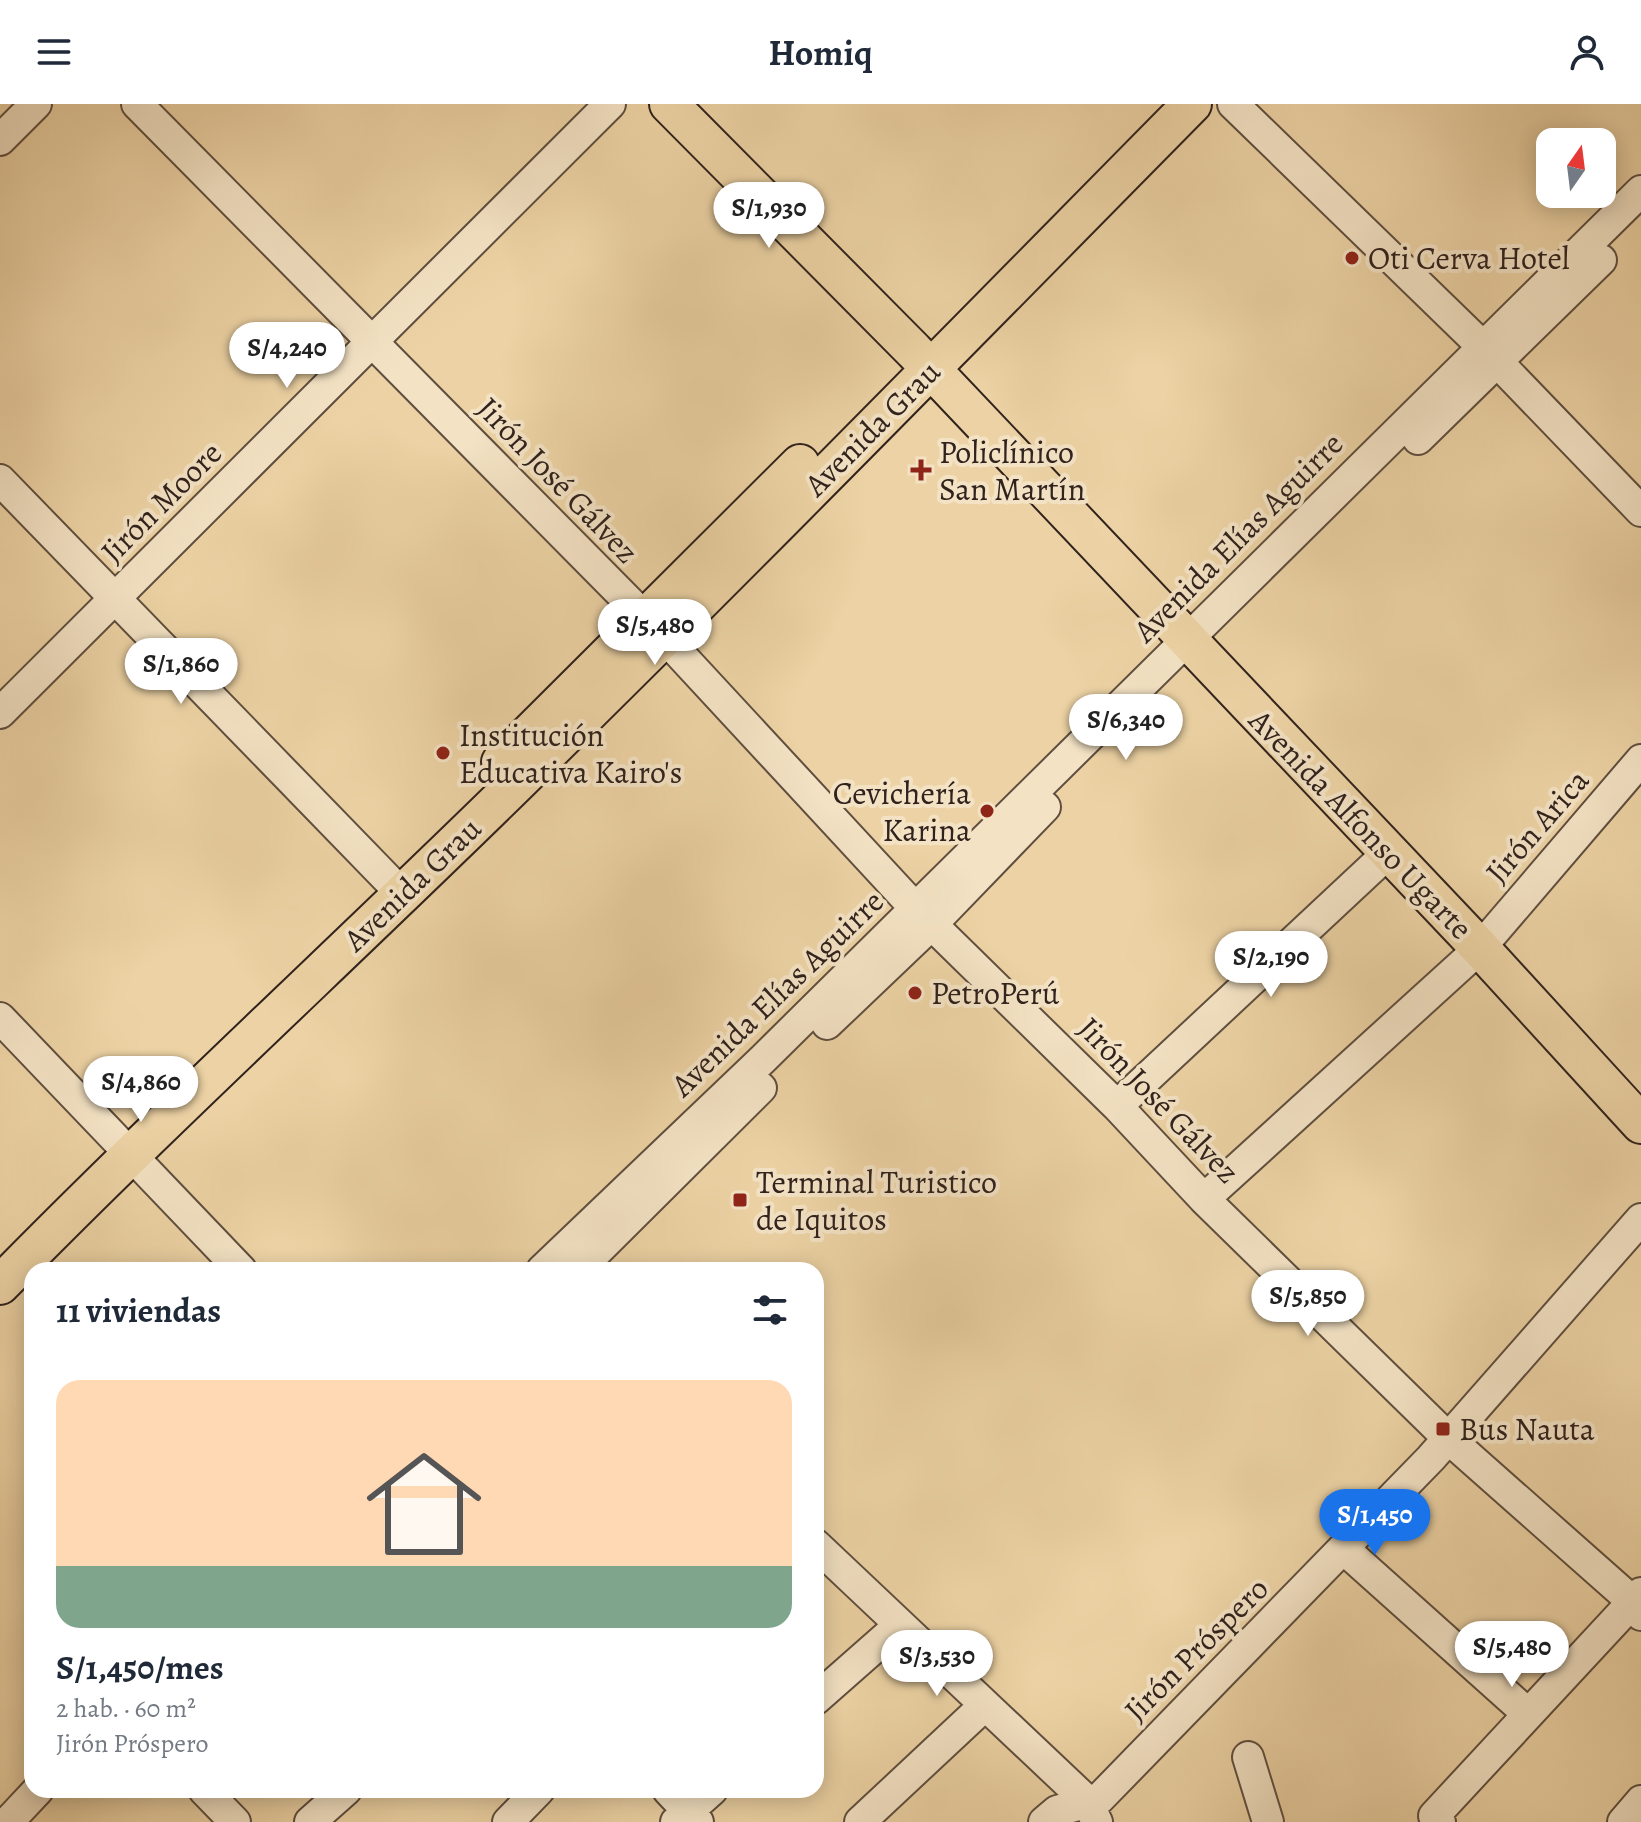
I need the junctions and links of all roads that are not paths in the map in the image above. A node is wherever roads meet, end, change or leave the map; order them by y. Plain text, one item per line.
1 (36, 104) edge
2 (137, 104) edge
3 (610, 104) edge
4 (669, 104) edge
5 (695, 104) edge
6 (1160, 104) edge
7 (1192, 104) edge
8 (1233, 104) edge
9 (0, 140) edge
10 (1641, 191) edge
11 (1641, 220) edge
12 (373, 342) junction
13 (1490, 355) junction
14 (922, 360) junction
15 (0, 480) edge
16 (1641, 511) edge
17 (114, 599) junction
18 (654, 628) junction
19 (1190, 646) junction
20 (0, 713) edge
21 (1641, 760) edge
22 (1388, 853) junction
23 (395, 886) junction
24 (924, 916) junction
25 (1480, 948) junction
26 (0, 1018) edge
27 (1117, 1106) junction
28 (1641, 1124) edge
29 (122, 1143) junction
30 (676, 1158) junction
31 (1204, 1199) junction
32 (1641, 1219) edge
33 (0, 1249) edge
34 (234, 1262) edge
35 (552, 1262) edge
36 (585, 1262) edge
37 (0, 1285) edge
38 (1449, 1439) junction
39 (1345, 1550) junction
40 (824, 1553) edge
41 (1638, 1603) edge
42 (900, 1625) junction
43 (824, 1692) edge
44 (984, 1706) junction
45 (1527, 1713) junction
46 (1248, 1757) dead end
47 (30, 1798) edge
48 (212, 1798) edge
49 (337, 1798) edge
50 (531, 1798) edge
51 (701, 1798) edge
52 (1641, 1801) edge
53 (682, 1811) edge
54 (1092, 1812) edge
55 (1437, 1819) edge
56 (8, 1822) edge
57 (235, 1822) edge
58 (310, 1822) edge
59 (508, 1822) edge
60 (860, 1822) edge
61 (1044, 1822) edge
62 (1268, 1822) edge
63 (1623, 1822) edge

1 - 9 street
2 - 12 street, Jirón José Gálvez
3 - 12 street, Jirón Moore
4 - 14 main road, Avenida Alfonso Ugarte
5 - 14 main road, Avenida Alfonso Ugarte
6 - 14 main road, Avenida Grau
7 - 14 main road, Avenida Grau
8 - 13 street
10 - 13 street, Avenida Elías Aguirre
11 - 13 street, Avenida Elías Aguirre
12 - 17 street, Jirón Moore
12 - 18 street, Jirón José Gálvez
13 - 16 street
13 - 19 street, Avenida Elías Aguirre
14 - 18 main road, Avenida Grau
14 - 19 main road, Avenida Alfonso Ugarte
15 - 17 street
17 - 20 street, Jirón Moore
17 - 23 street
18 - 23 main road, Avenida Grau
18 - 24 street, Jirón José Gálvez
19 - 22 main road, Avenida Alfonso Ugarte
19 - 24 street, Avenida Elías Aguirre
21 - 25 street, Jirón Arica
22 - 25 main road, Avenida Alfonso Ugarte
22 - 27 street
23 - 29 main road, Avenida Grau
24 - 27 street, Jirón José Gálvez
24 - 30 street, Avenida Elías Aguirre
25 - 28 main road, Avenida Alfonso Ugarte
25 - 31 street, Jirón Arica
26 - 29 street
27 - 31 street, Jirón José Gálvez
29 - 33 main road, Avenida Grau
29 - 34 street
29 - 37 main road, Avenida Grau
30 - 35 street, Avenida Elías Aguirre
30 - 36 street, Avenida Elías Aguirre
31 - 38 street, Jirón José Gálvez
32 - 38 street, Jirón Próspero
38 - 39 street, Jirón Próspero
38 - 41 street, Jirón José Gálvez
39 - 45 street
39 - 54 street, Jirón Próspero
40 - 42 street
41 - 45 street
42 - 43 street
42 - 44 street
44 - 54 street
44 - 60 street
45 - 55 street
46 - 62 street
47 - 56 street
48 - 57 street
49 - 58 street
50 - 59 street
51 - 53 street
52 - 63 street
54 - 61 street, Jirón Próspero

